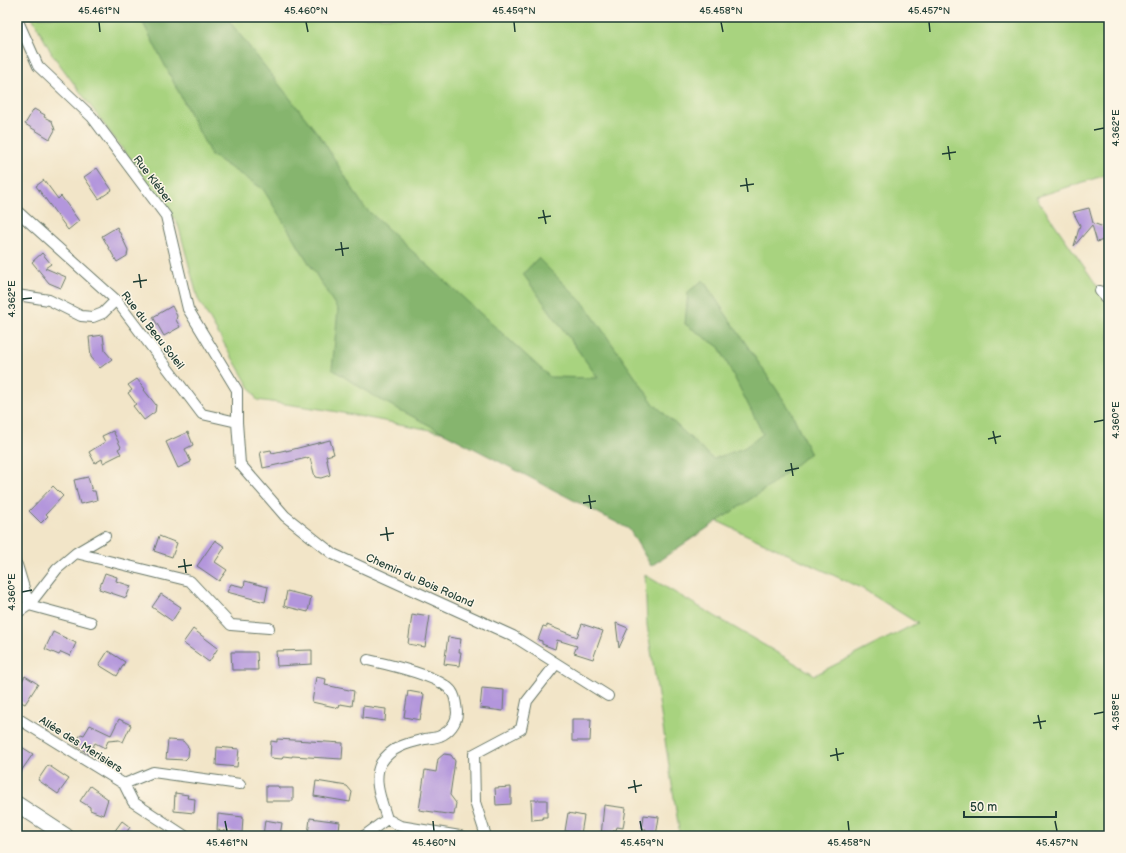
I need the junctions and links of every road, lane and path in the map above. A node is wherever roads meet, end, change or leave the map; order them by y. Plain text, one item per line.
1 (17, 19) edge
2 (17, 211) edge
3 (1100, 292) dead end
4 (17, 294) edge
5 (116, 300) junction
6 (1109, 302) edge
7 (236, 422) junction
8 (240, 464) joint
9 (105, 536) dead end
10 (76, 553) junction
11 (17, 565) edge
12 (29, 605) junction
13 (17, 614) edge
14 (92, 622) dead end
15 (269, 628) dead end
16 (368, 660) dead end
17 (556, 664) junction
18 (608, 696) dead end
19 (17, 718) edge
20 (124, 784) junction
21 (240, 784) dead end
22 (17, 804) edge
23 (387, 819) junction
24 (66, 836) edge
25 (185, 836) edge
26 (364, 836) edge
27 (460, 836) edge
28 (486, 836) edge

1 - 7 street, Rue Kléber
2 - 5 street, Rue du Beau Soleil
3 - 6 street
4 - 5 street
5 - 7 street, Rue du Beau Soleil
7 - 8 street, Rue Kléber
8 - 17 street, Chemin du Bois Roland
9 - 10 street
10 - 12 street
10 - 15 street
11 - 12 street
12 - 13 street
12 - 14 street
16 - 23 street
17 - 18 street, Chemin du Bois Roland
17 - 28 street
19 - 20 street, Allée des Merisiers
20 - 21 street
20 - 25 street, Allée des Merisiers
22 - 24 street
23 - 26 street
23 - 27 street

